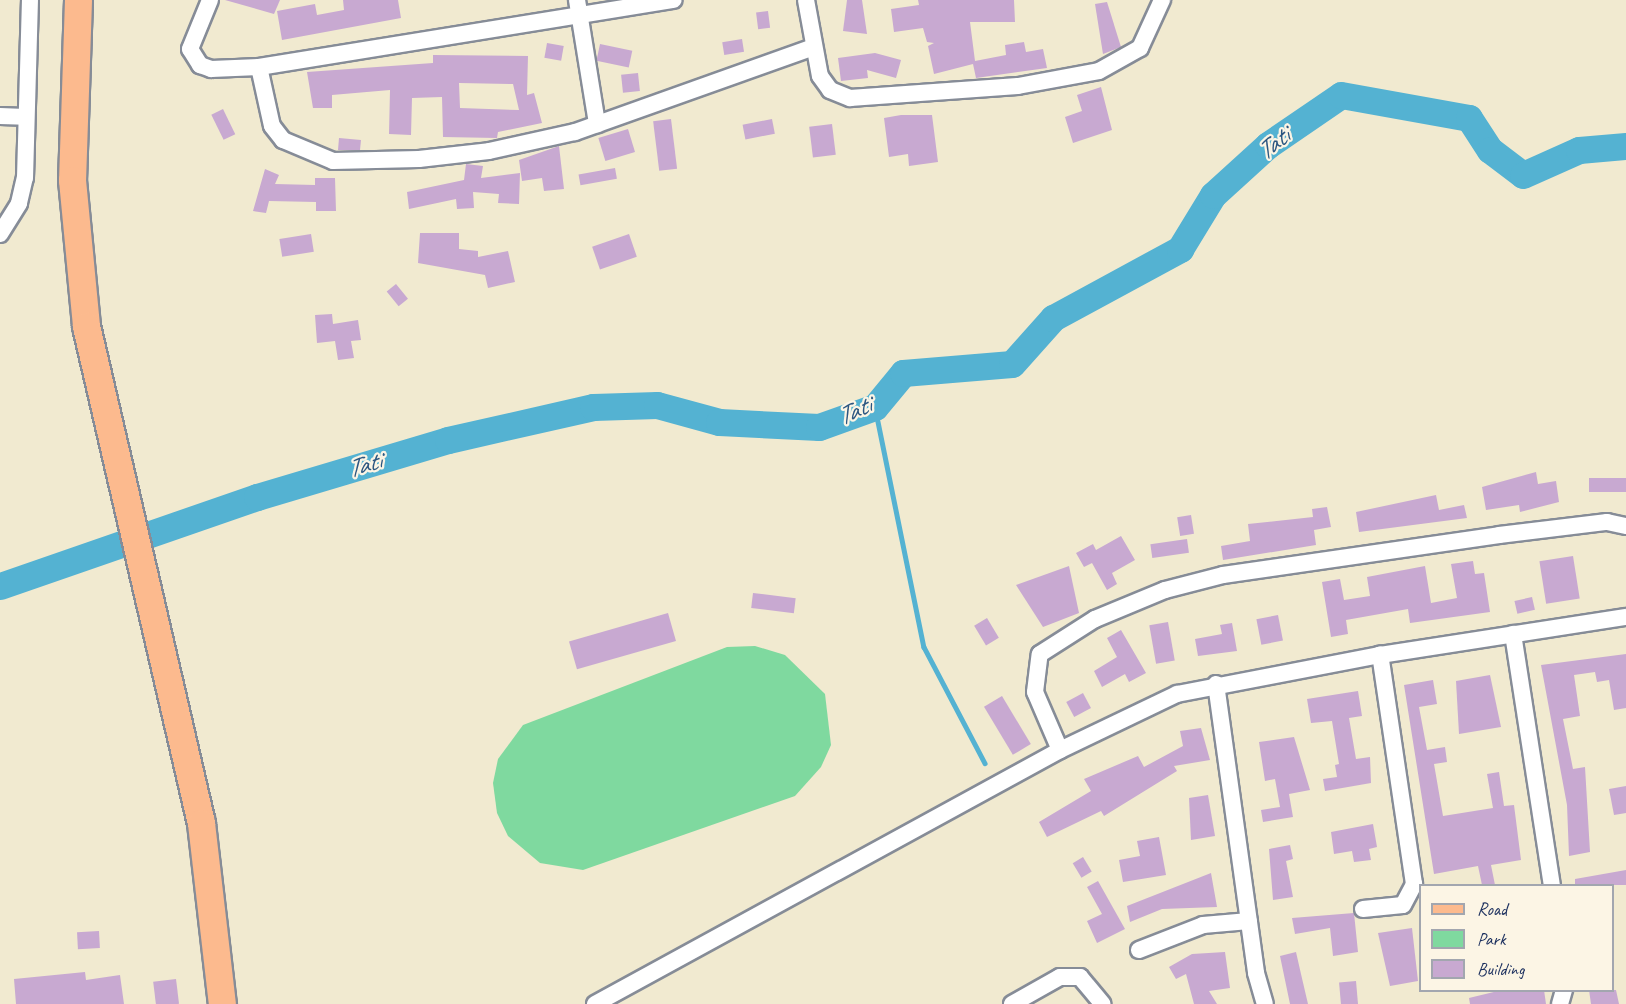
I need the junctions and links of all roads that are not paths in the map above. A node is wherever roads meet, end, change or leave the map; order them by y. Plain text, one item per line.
1 (30, 0) edge
2 (78, 0) edge
3 (210, 0) edge
4 (674, 0) edge
5 (806, 0) edge
6 (1162, 0) edge
7 (578, 8) edge
8 (811, 48) junction
9 (259, 67) junction
10 (0, 116) edge
11 (25, 117) junction
12 (597, 124) junction
13 (0, 234) edge
14 (1626, 526) edge
15 (1626, 617) edge
16 (1513, 634) junction
17 (1380, 654) junction
18 (1216, 684) junction
19 (1060, 750) junction
20 (1552, 884) edge
21 (1364, 909) dead end
22 (1249, 921) junction
23 (1139, 950) dead end
24 (222, 1004) edge
25 (595, 1004) edge
26 (1012, 1004) edge
27 (1103, 1004) edge
28 (1265, 1004) edge

1 - 11 street
2 - 24 main road
3 - 9 street
4 - 7 street
5 - 8 street
6 - 8 street
7 - 9 street
7 - 12 street
8 - 12 street
9 - 12 street
10 - 11 street
11 - 13 street
14 - 19 street
15 - 16 street
16 - 17 street
16 - 20 street
17 - 18 street
17 - 21 street
18 - 19 street
18 - 22 street
19 - 25 street
22 - 23 street
22 - 28 street
26 - 27 street

